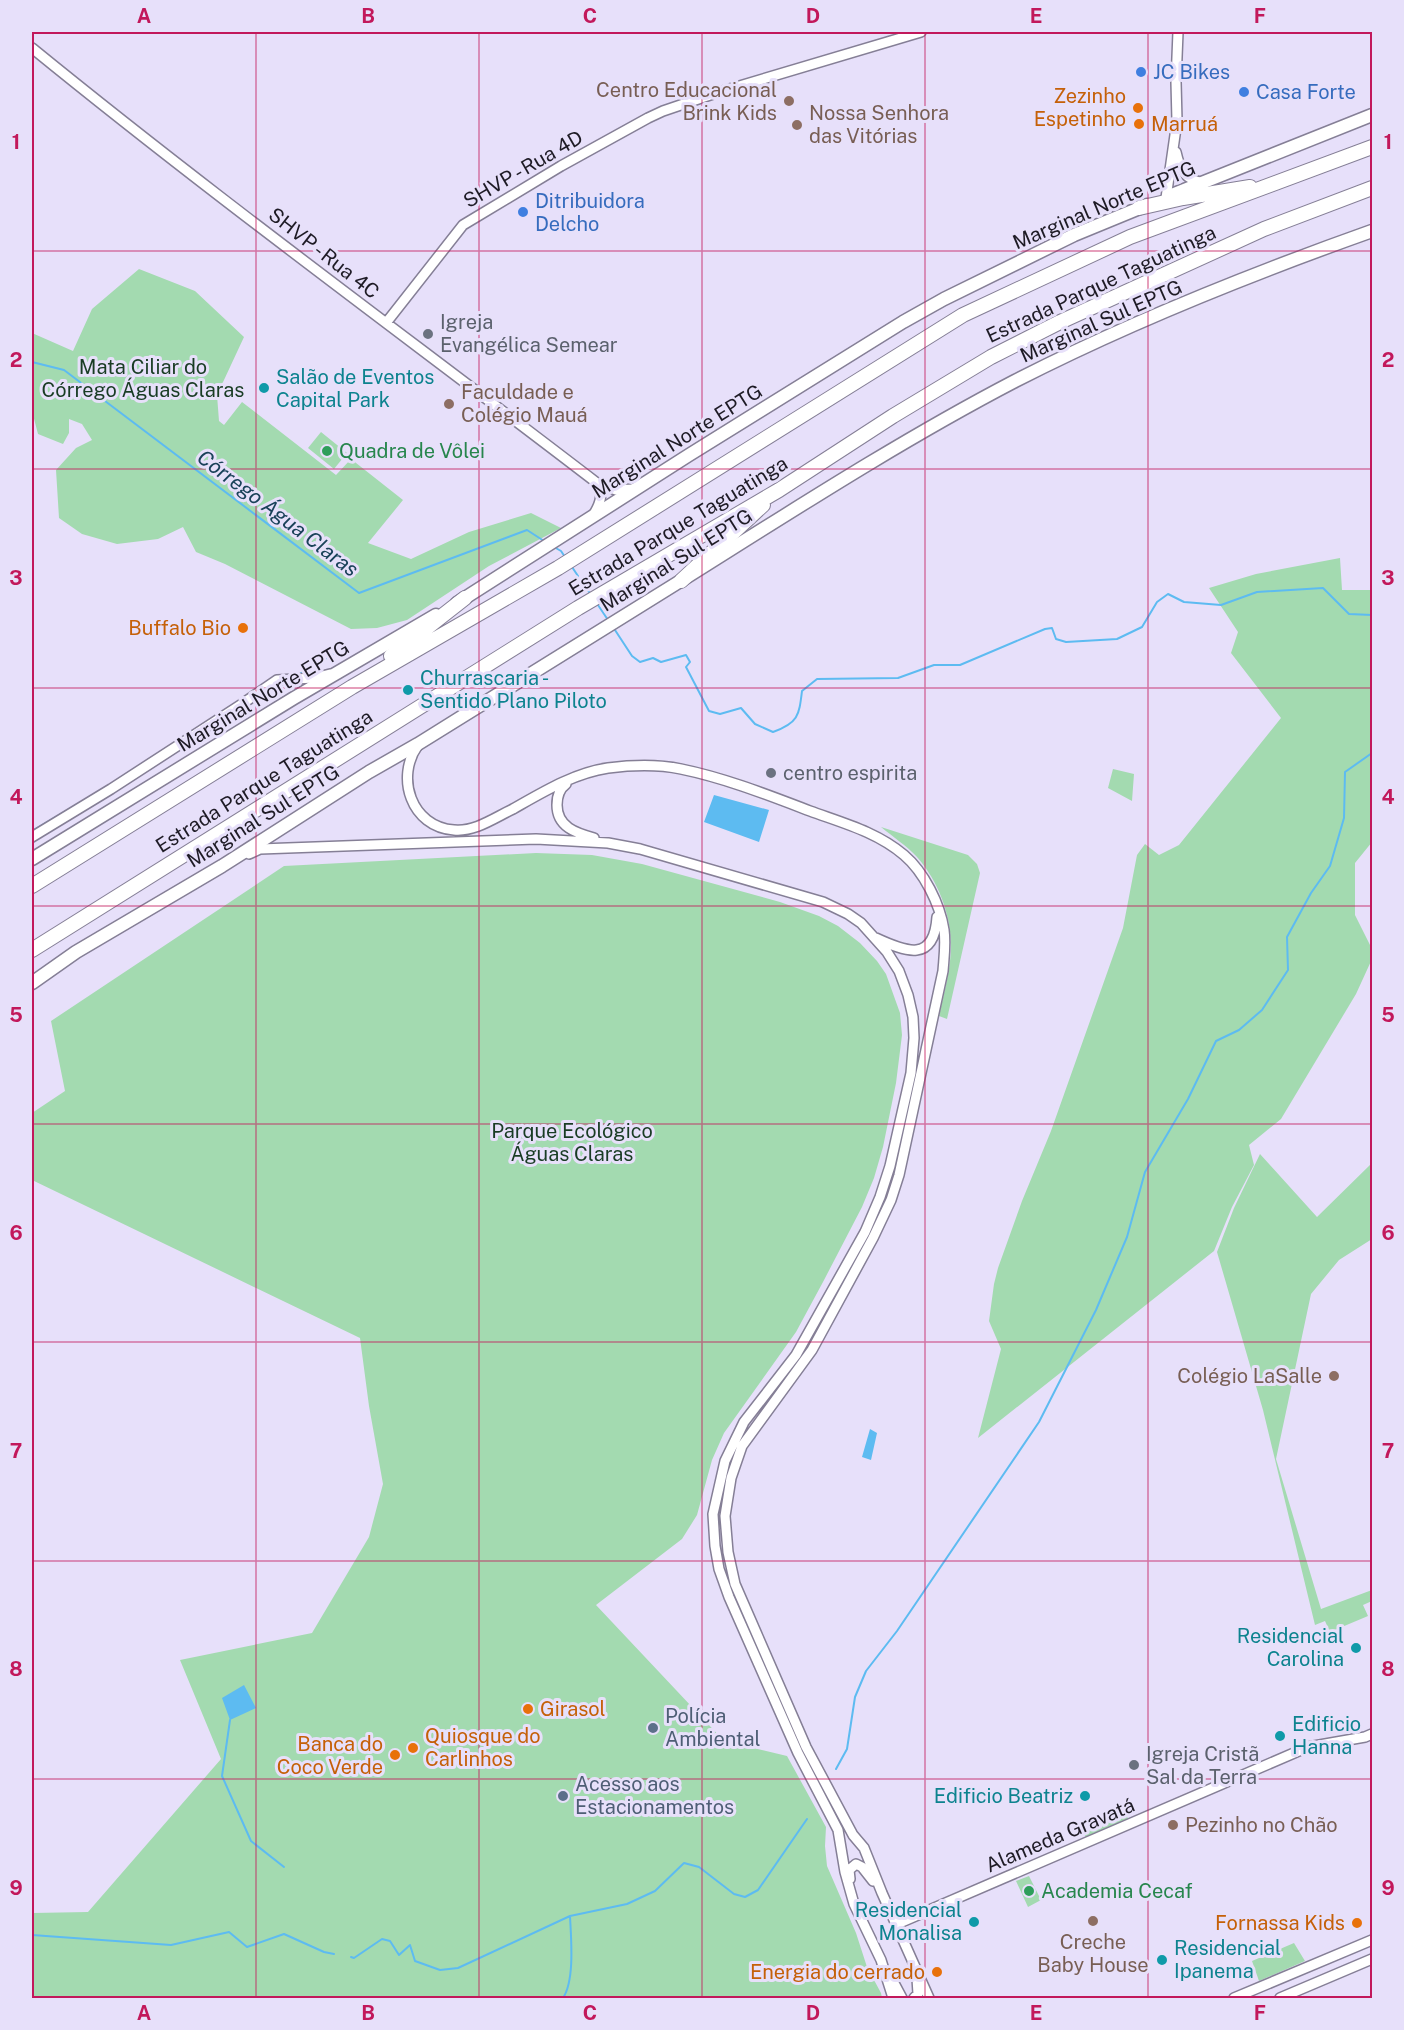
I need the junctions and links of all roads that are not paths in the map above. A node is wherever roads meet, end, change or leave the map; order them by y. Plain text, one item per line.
1 (921, 32) edge
2 (1179, 32) edge
3 (32, 48) edge
4 (1372, 115) edge
5 (1175, 144) junction
6 (1372, 147) edge
7 (1299, 175) junction
8 (1205, 183) junction
9 (1372, 188) edge
10 (1166, 198) junction
11 (1139, 208) junction
12 (1372, 231) edge
13 (386, 323) junction
14 (597, 483) junction
15 (637, 488) junction
16 (779, 490) junction
17 (592, 518) junction
18 (681, 581) junction
19 (465, 598) junction
20 (341, 671) junction
21 (352, 687) junction
22 (418, 744) junction
23 (580, 774) junction
24 (32, 837) edge
25 (608, 843) junction
26 (32, 859) edge
27 (222, 866) junction
28 (32, 886) edge
29 (938, 911) junction
30 (874, 937) junction
31 (32, 950) edge
32 (32, 982) edge
33 (1372, 1734) edge
34 (882, 1893) junction
35 (854, 1904) junction
36 (897, 1924) junction
37 (1372, 1940) edge
38 (1372, 1959) edge
39 (881, 1960) junction
40 (916, 1967) junction
41 (1256, 1994) edge
42 (893, 1998) edge
43 (902, 1998) edge
44 (914, 1998) edge
45 (929, 1998) edge
46 (1234, 1998) edge
47 (1280, 1998) edge

1 - 13 street, SHVP - Rua 4D
2 - 5 street
3 - 13 street, SHVP - Rua 4C
4 - 8 main road, Marginal Norte EPTG
5 - 8 street
5 - 10 street
6 - 7 highway, Estrada Parque Taguatinga
7 - 11 highway
7 - 21 highway, Estrada Parque Taguatinga
8 - 10 main road, Marginal Norte EPTG
9 - 16 highway, Estrada Parque Taguatinga
10 - 11 main road, Marginal Norte EPTG
11 - 15 main road, Marginal Norte EPTG
12 - 18 main road, Marginal Sul EPTG
13 - 14 street, SHVP - Rua 4C
14 - 15 street, SHVP - Rua 4C
14 - 17 street
15 - 17 main road, Marginal Norte EPTG
16 - 18 highway
16 - 31 highway, Estrada Parque Taguatinga
17 - 19 main road, Marginal Norte EPTG
18 - 22 main road, Marginal Sul EPTG
19 - 20 main road, Marginal Norte EPTG
19 - 21 highway
20 - 24 street
20 - 26 main road, Marginal Norte EPTG
21 - 28 highway, Estrada Parque Taguatinga
22 - 23 street
22 - 27 main road, Marginal Sul EPTG
23 - 25 street
23 - 29 street
25 - 27 street
25 - 30 street
27 - 32 main road, Marginal Sul EPTG
29 - 30 street
29 - 34 street
30 - 35 street
33 - 36 street, Alameda Gravatá
34 - 35 street
34 - 36 street
35 - 39 street
36 - 40 street
37 - 41 street
38 - 47 street
39 - 42 street
39 - 43 street
40 - 44 street
40 - 45 street
41 - 46 street

